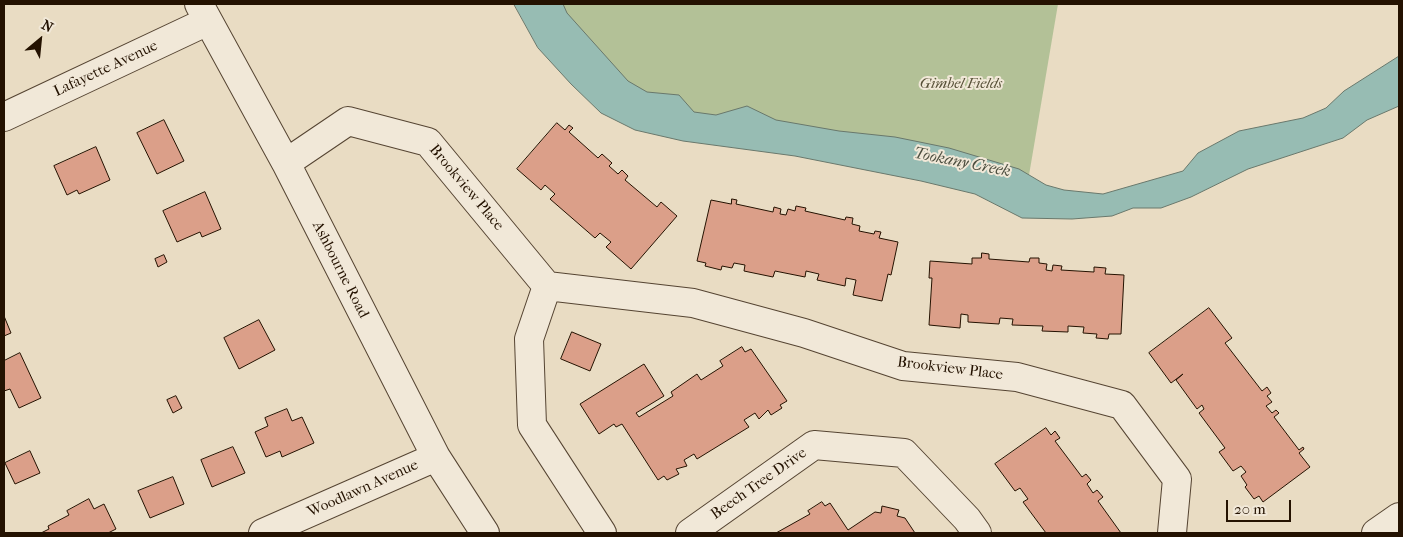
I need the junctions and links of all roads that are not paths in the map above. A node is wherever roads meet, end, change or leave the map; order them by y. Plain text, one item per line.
1 (204, 12) edge
2 (4, 117) edge
3 (286, 163) junction
4 (546, 286) junction
5 (436, 457) junction
6 (1399, 517) edge
7 (263, 533) edge
8 (485, 533) edge
9 (602, 533) edge
10 (690, 533) edge
11 (977, 533) edge
12 (1172, 533) edge
13 (1376, 533) edge

1 - 2 street, Lafayette Avenue
1 - 3 street, Ashbourne Road
3 - 4 street, Brookview Place
3 - 5 street, Ashbourne Road
4 - 9 street
4 - 12 street, Brookview Place
5 - 7 street, Woodlawn Avenue
5 - 8 street, Ashbourne Road
6 - 13 street
10 - 11 street, Beech Tree Drive

